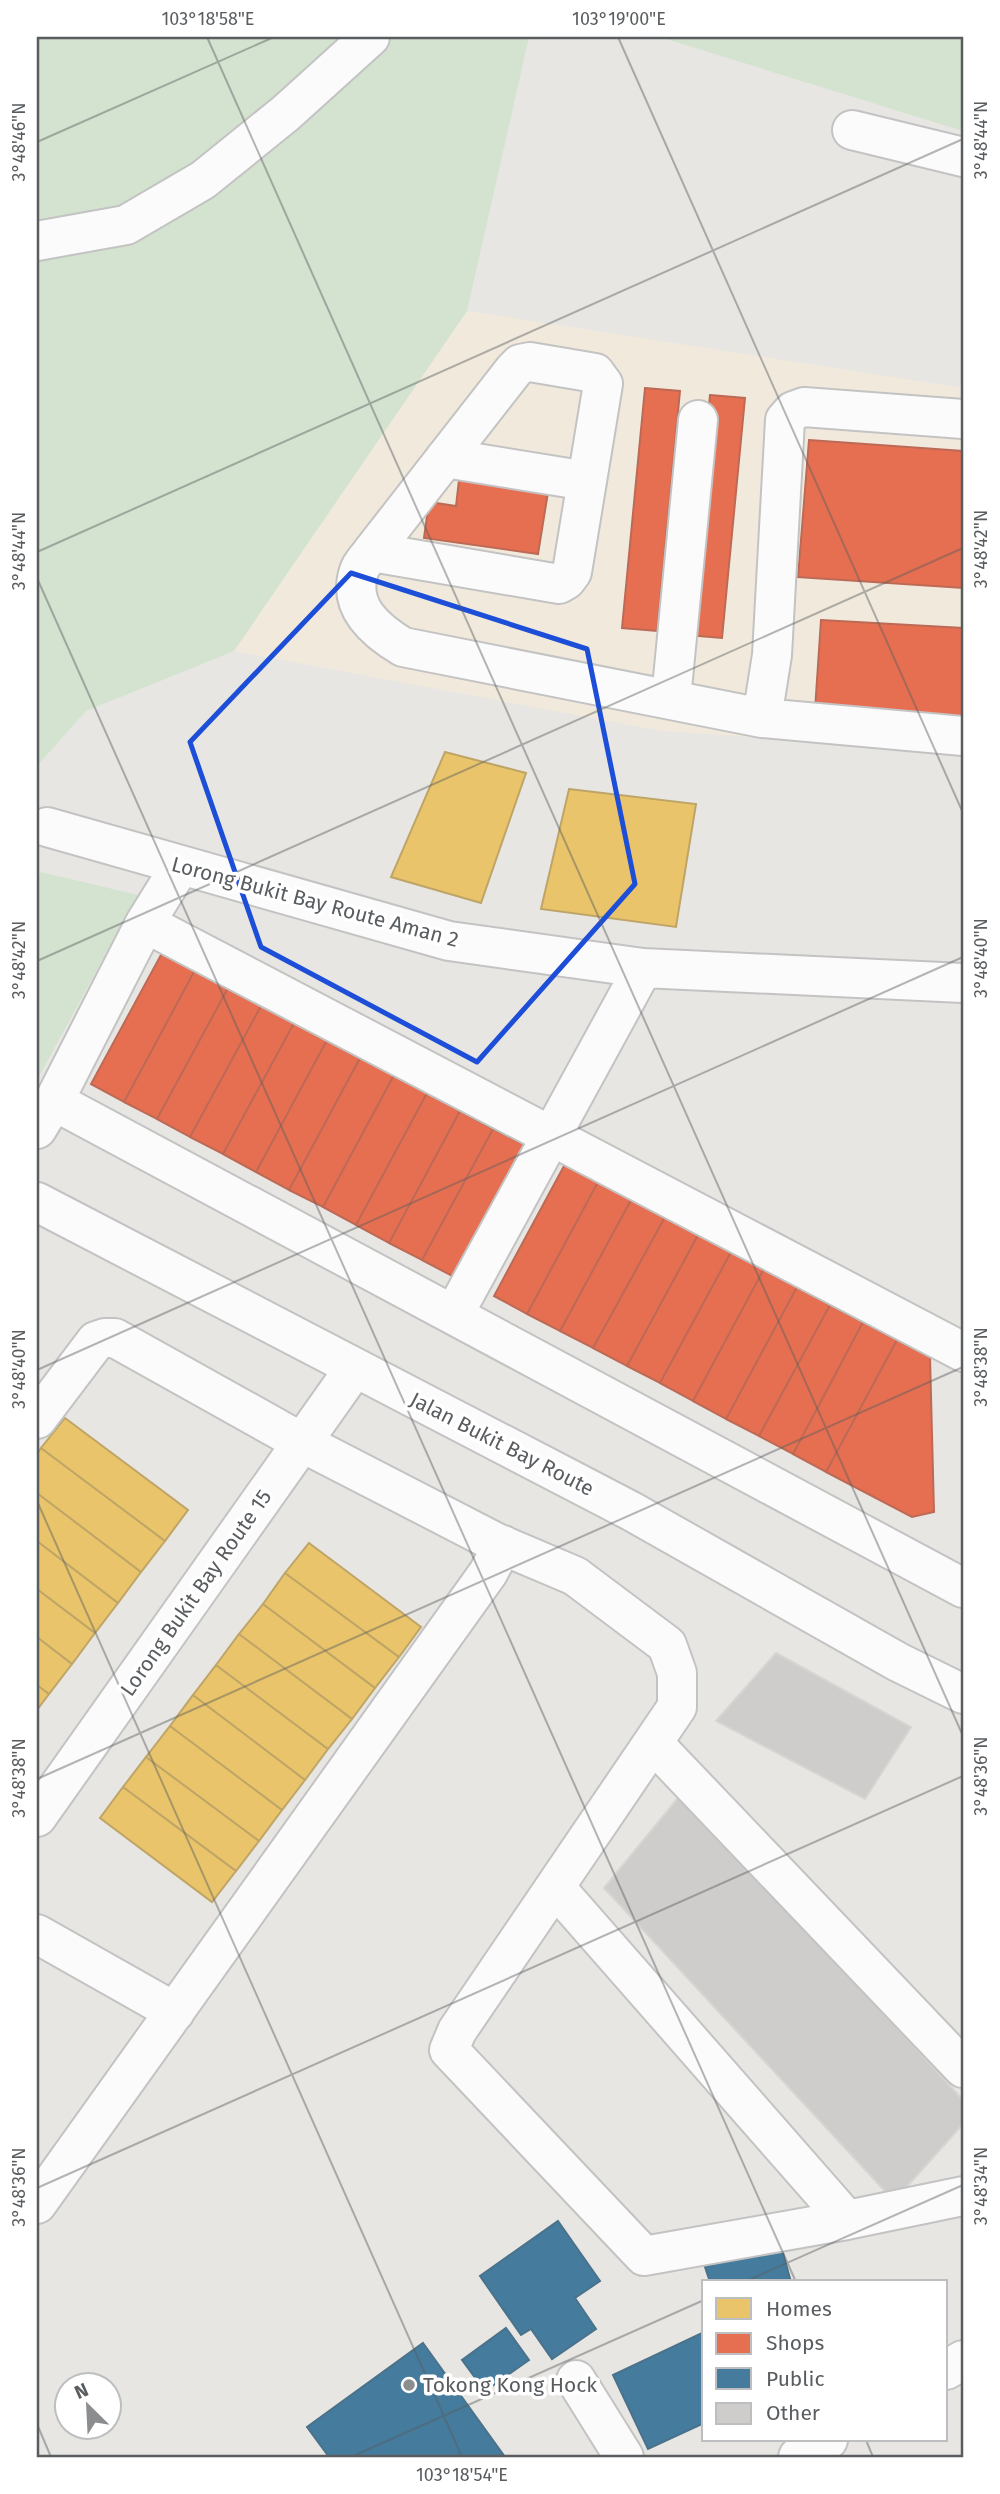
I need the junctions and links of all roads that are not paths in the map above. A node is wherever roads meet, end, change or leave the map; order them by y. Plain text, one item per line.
1 (370, 37) edge
2 (852, 130) dead end
3 (963, 157) edge
4 (37, 241) edge
5 (963, 419) edge
6 (698, 420) dead end
7 (445, 458) junction
8 (587, 481) junction
9 (372, 552) junction
10 (671, 699) junction
11 (762, 718) junction
12 (963, 736) edge
13 (40, 825) edge
14 (181, 865) junction
15 (145, 923) junction
16 (643, 968) junction
17 (963, 983) edge
18 (46, 1115) edge
19 (552, 1136) junction
20 (37, 1202) edge
21 (454, 1314) junction
22 (963, 1352) edge
23 (354, 1368) junction
24 (37, 1419) edge
25 (303, 1443) junction
26 (503, 1545) junction
27 (963, 1588) edge
28 (963, 1694) edge
29 (653, 1743) junction
30 (37, 1817) edge
31 (555, 1887) junction
32 (37, 1934) edge
33 (175, 2012) junction
34 (963, 2068) edge
35 (963, 2196) edge
36 (37, 2204) edge
37 (847, 2220) junction
38 (963, 2360) edge
39 (948, 2370) edge
40 (576, 2380) dead end
41 (824, 2442) edge
42 (624, 2457) edge
43 (798, 2457) edge

1 - 4 street
2 - 3 street
5 - 11 street
6 - 10 street
7 - 8 street
7 - 8 street
7 - 9 street
8 - 9 street
9 - 10 street
10 - 11 street
11 - 12 street
13 - 14 street, Lorong Bukit Bay Route Aman 2
14 - 15 street
14 - 16 street, Lorong Bukit Bay Route Aman 2
15 - 18 street
15 - 19 street
16 - 17 street, Lorong Bukit Bay Route Aman 2
16 - 19 street
18 - 21 street
19 - 21 street
19 - 22 street
20 - 23 street, Jalan Bukit Bay Route
21 - 27 street
23 - 25 street, Lorong Bukit Bay Route 15
23 - 28 street, Jalan Bukit Bay Route
24 - 25 street
25 - 26 street
25 - 30 street, Lorong Bukit Bay Route 15
26 - 29 street
26 - 33 street
29 - 31 street
29 - 34 street
31 - 37 street
31 - 37 street
32 - 33 street
33 - 36 street
35 - 37 street
38 - 39 street
40 - 42 street
41 - 43 street

